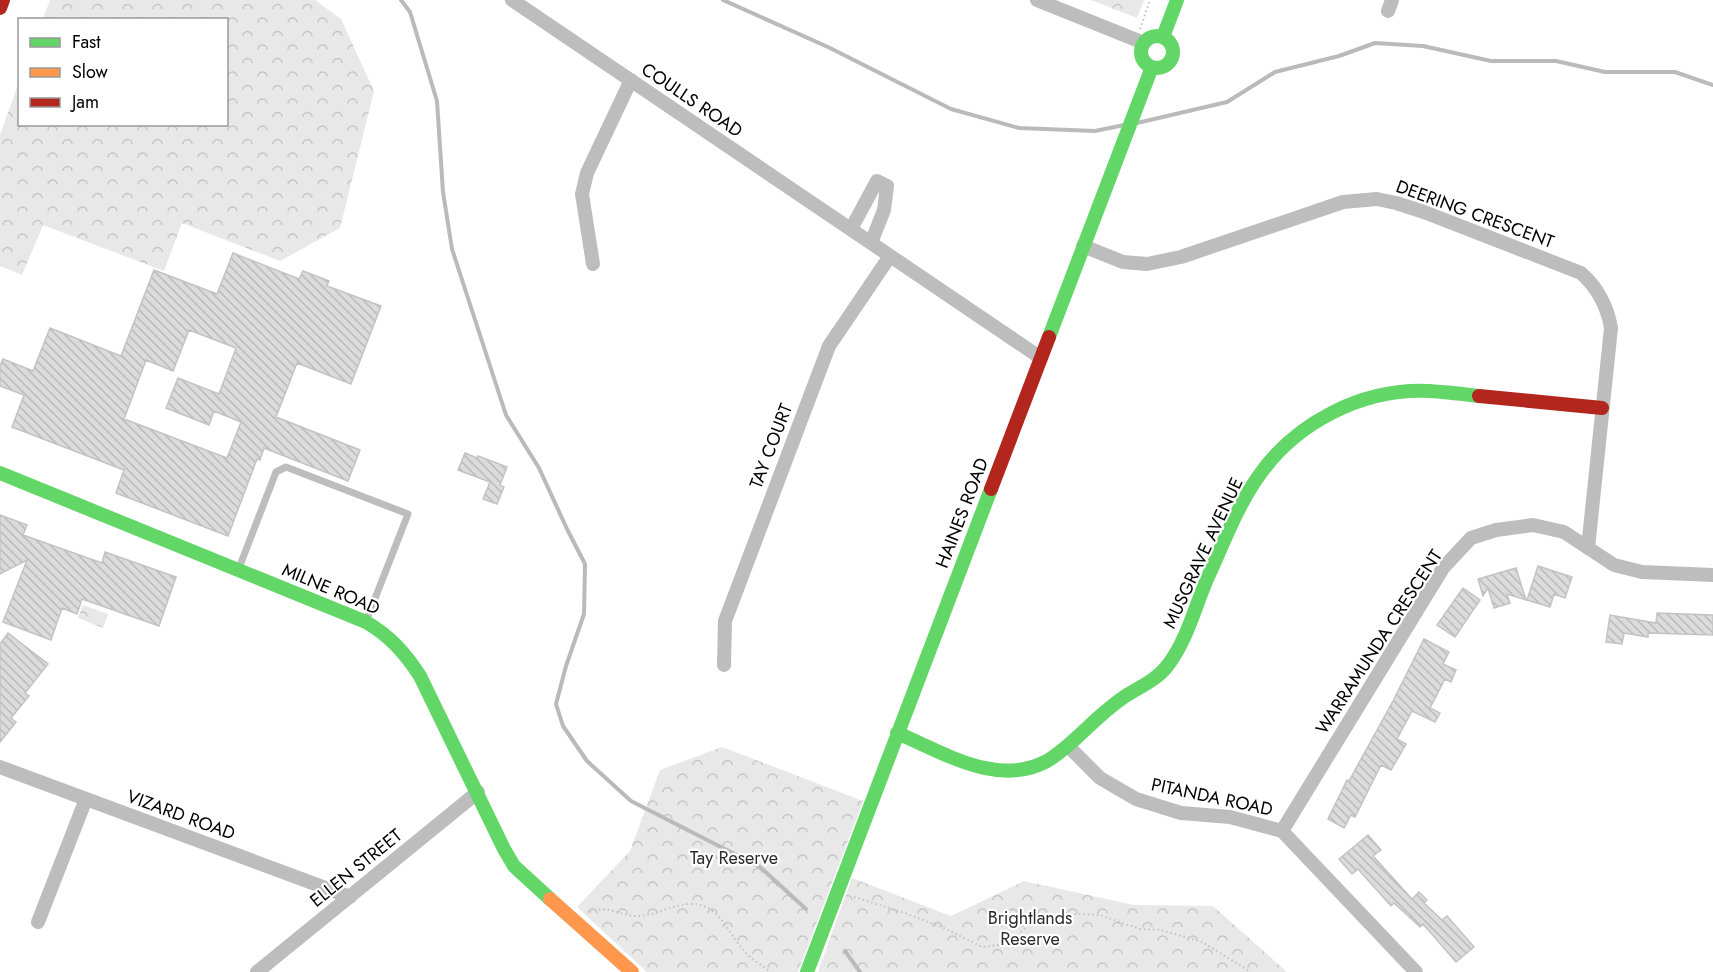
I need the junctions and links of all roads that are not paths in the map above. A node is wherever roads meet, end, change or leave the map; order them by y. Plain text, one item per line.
1 (3, 0) edge
2 (512, 0) edge
3 (1037, 0) edge
4 (1178, 0) edge
5 (0, 8) edge
6 (1163, 37) junction
7 (1140, 41) junction
8 (1152, 67) junction
9 (631, 81) junction
10 (851, 229) junction
11 (871, 243) junction
12 (1083, 246) junction
13 (890, 256) junction
14 (593, 264) dead end
15 (1041, 358) junction
16 (1602, 408) junction
17 (0, 473) edge
18 (1588, 548) junction
19 (238, 570) junction
20 (1713, 575) edge
21 (366, 621) junction
22 (724, 665) dead end
23 (897, 733) junction
24 (1068, 746) junction
25 (0, 767) edge
26 (478, 792) junction
27 (86, 800) junction
28 (1282, 831) junction
29 (350, 897) junction
30 (38, 922) dead end
31 (257, 972) edge
32 (633, 972) edge
33 (807, 972) edge
34 (1416, 972) edge

1 - 5 main road
2 - 9 street, COULLS ROAD
3 - 7 street
4 - 6 main road
6 - 7 main road
6 - 8 main road
7 - 8 main road
8 - 12 main road, HAINES ROAD
9 - 10 street, COULLS ROAD
9 - 14 street
10 - 11 street, COULLS ROAD
10 - 11 street
11 - 13 street, COULLS ROAD
12 - 15 main road, HAINES ROAD
12 - 16 street, DEERING CRESCENT
13 - 15 street, COULLS ROAD
13 - 22 street, TAY COURT
15 - 23 main road, HAINES ROAD
16 - 18 street, DEERING CRESCENT
16 - 24 main road, MUSGRAVE AVENUE
17 - 19 main road, MILNE ROAD
18 - 20 street, WARRAMUNDA CRESCENT
18 - 28 street, WARRAMUNDA CRESCENT
19 - 21 main road, MILNE ROAD
19 - 21 lane
21 - 26 main road, MILNE ROAD
23 - 24 main road, MUSGRAVE AVENUE
23 - 33 main road, HAINES ROAD
24 - 28 street, PITANDA ROAD
25 - 27 street, VIZARD ROAD
26 - 29 street, ELLEN STREET
26 - 32 main road, MILNE ROAD
27 - 29 street, VIZARD ROAD
27 - 30 street
28 - 34 street, PITANDA ROAD
29 - 31 street, ELLEN STREET

